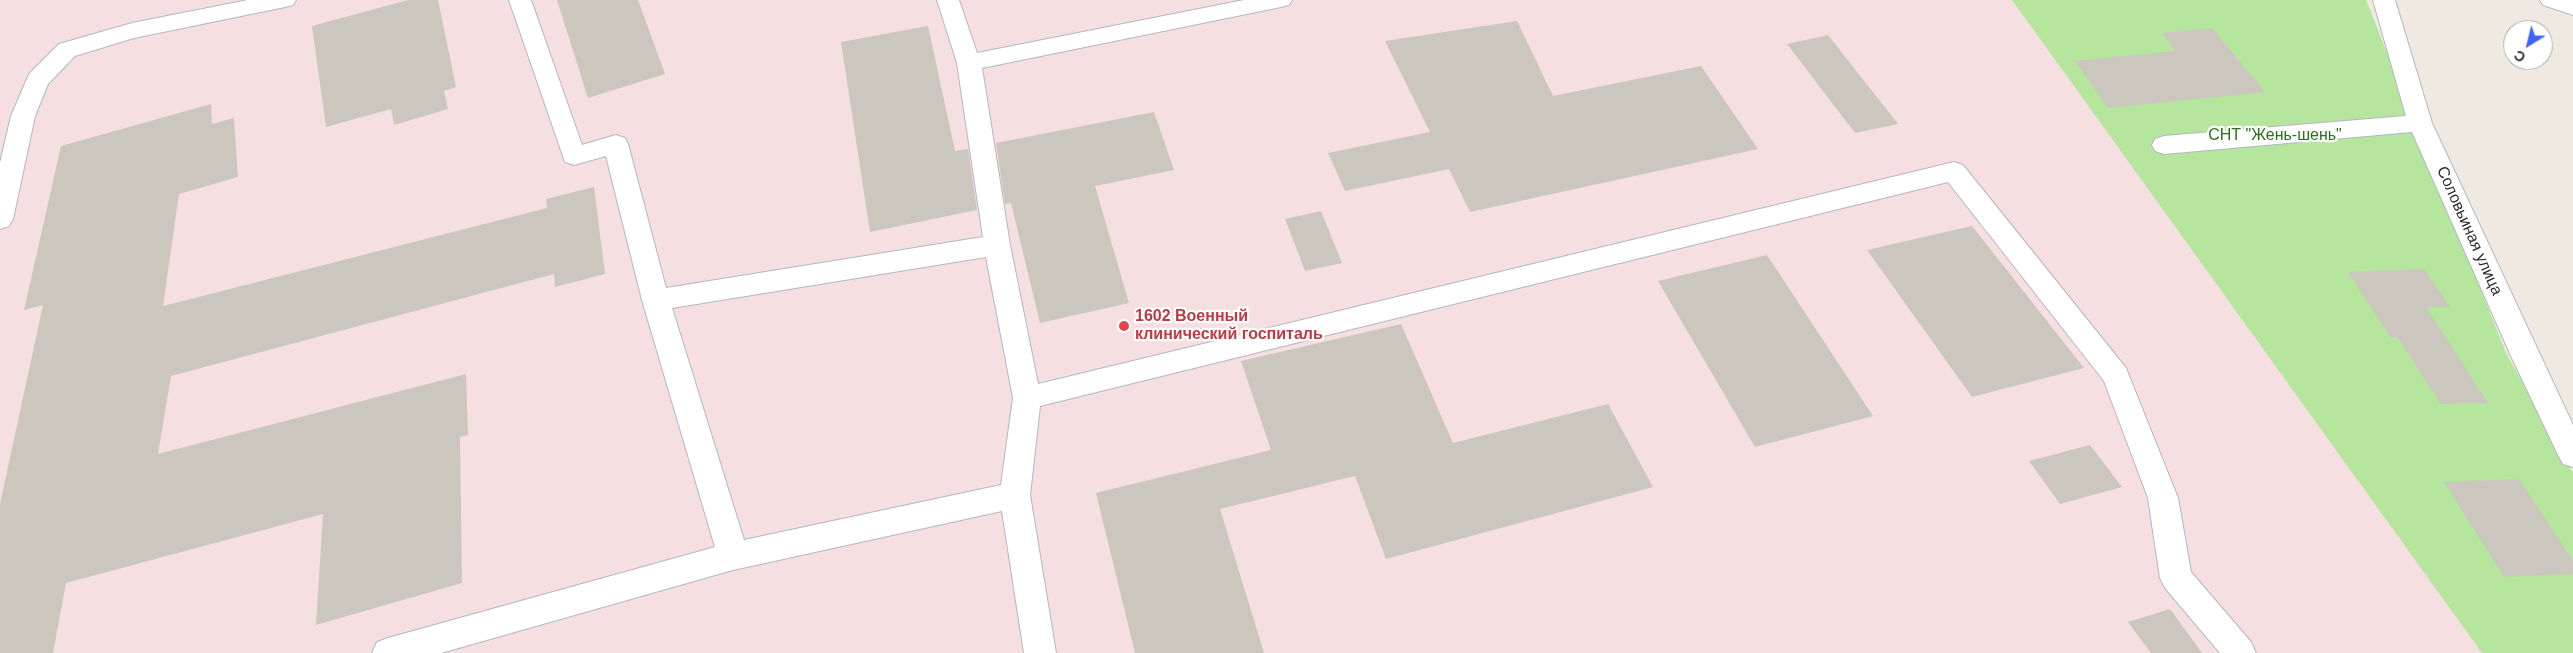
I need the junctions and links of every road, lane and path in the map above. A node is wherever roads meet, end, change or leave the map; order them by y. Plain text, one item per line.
1 (285, 0) edge
2 (520, 0) edge
3 (948, 0) edge
4 (1282, 0) edge
5 (2384, 0) edge
6 (2551, 0) edge
7 (2573, 8) edge
8 (969, 63) junction
9 (2420, 122) junction
10 (2164, 145) dead end
11 (0, 219) edge
12 (997, 245) junction
13 (656, 300) junction
14 (1027, 398) junction
15 (2573, 455) edge
16 (1015, 495) junction
17 (733, 556) junction
18 (388, 653) edge
19 (1040, 653) edge
20 (2240, 653) edge

1 - 11 lane
2 - 13 lane
3 - 8 lane
4 - 8 lane
5 - 9 lane, Соловьиная улица
6 - 7 lane
8 - 12 lane
9 - 10 lane
9 - 15 lane, Соловьиная улица
12 - 13 lane
12 - 14 lane
13 - 17 lane
14 - 16 lane
14 - 20 lane
16 - 17 lane
16 - 19 lane
17 - 18 lane

